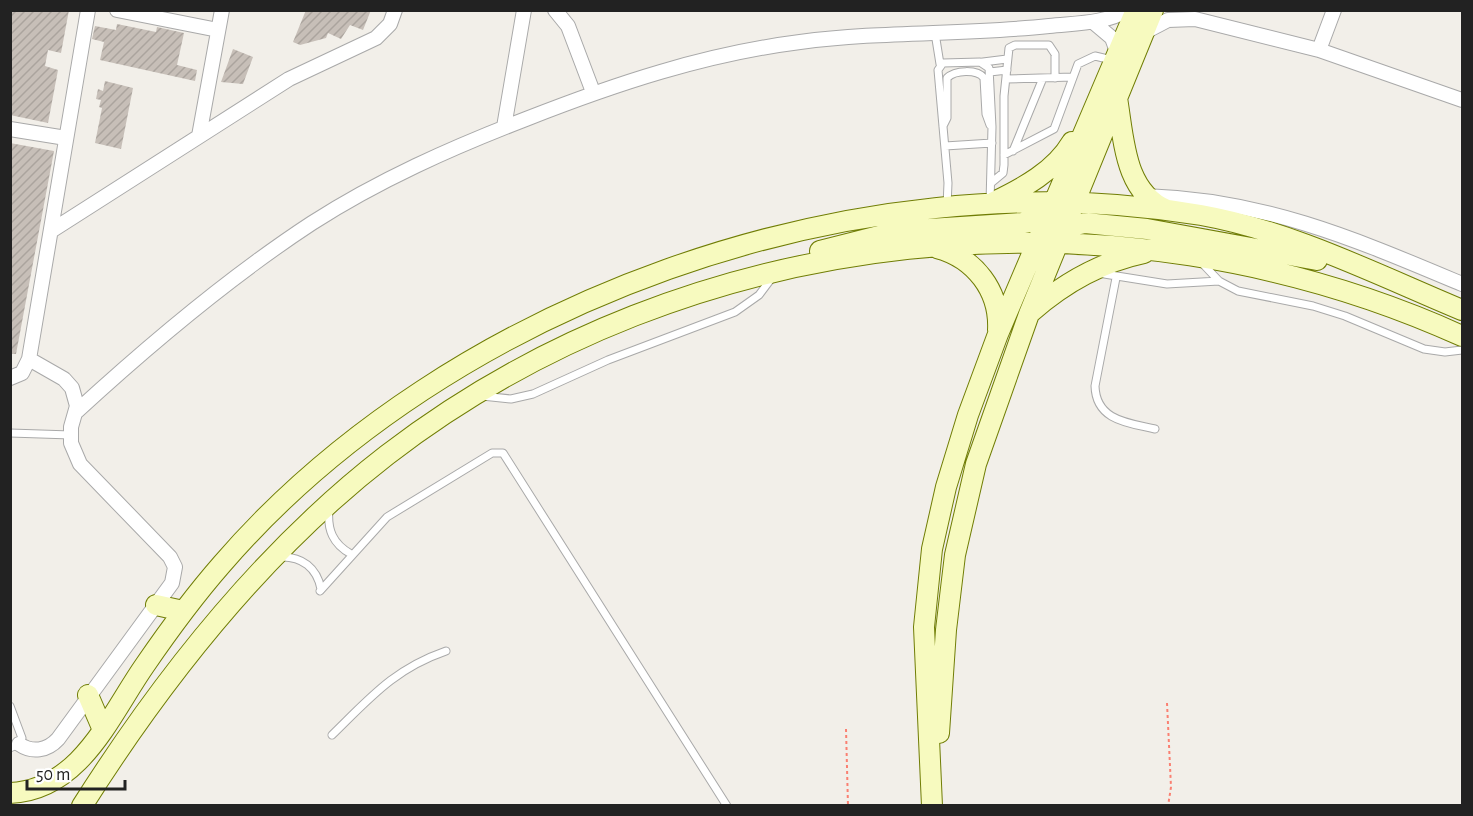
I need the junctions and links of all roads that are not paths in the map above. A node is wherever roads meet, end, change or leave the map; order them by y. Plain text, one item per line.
1 (88, 10) edge
2 (117, 10) edge
3 (222, 10) edge
4 (395, 10) edge
5 (524, 10) edge
6 (555, 10) edge
7 (1128, 10) edge
8 (1136, 10) edge
9 (1153, 10) edge
10 (1334, 10) edge
11 (1190, 15) edge
12 (1089, 18) edge
13 (218, 30) junction
14 (935, 33) junction
15 (1144, 33) junction
16 (1319, 50) junction
17 (1116, 58) junction
18 (1007, 59) junction
19 (983, 62) junction
20 (940, 64) junction
21 (1007, 70) junction
22 (990, 72) junction
23 (1072, 77) junction
24 (1043, 78) junction
25 (1055, 78) junction
26 (1006, 79) junction
27 (593, 92) junction
28 (1117, 99) junction
29 (1462, 100) edge
30 (1091, 116) junction
31 (943, 126) junction
32 (504, 127) junction
33 (992, 127) junction
34 (10, 129) edge
35 (199, 136) junction
36 (66, 138) junction
37 (992, 143) junction
38 (945, 146) junction
39 (1013, 151) junction
40 (1004, 155) junction
41 (990, 183) junction
42 (1145, 196) junction
43 (1075, 203) junction
44 (990, 204) junction
45 (947, 207) junction
46 (1170, 211) junction
47 (1049, 212) junction
48 (51, 231) junction
49 (1062, 234) junction
50 (1036, 242) junction
51 (929, 246) junction
52 (1160, 250) junction
53 (1197, 255) junction
54 (1352, 265) junction
55 (777, 271) junction
56 (1089, 271) junction
57 (1116, 278) junction
58 (1218, 281) junction
59 (1462, 284) edge
60 (1462, 310) edge
61 (1029, 314) junction
62 (998, 334) junction
63 (1462, 336) edge
64 (1462, 350) edge
65 (29, 359) junction
66 (10, 378) edge
67 (477, 394) junction
68 (76, 412) junction
69 (1155, 429) dead end
70 (10, 433) edge
71 (71, 435) junction
72 (330, 502) junction
73 (351, 554) junction
74 (272, 558) junction
75 (156, 605) junction
76 (183, 611) junction
77 (446, 651) dead end
78 (88, 695) junction
79 (10, 706) edge
80 (103, 730) junction
81 (332, 735) dead end
82 (15, 746) edge
83 (99, 780) junction
84 (43, 787) junction
85 (10, 793) edge
86 (11, 806) edge
87 (69, 806) edge
88 (82, 806) edge
89 (92, 806) edge
90 (727, 806) edge
91 (935, 806) edge

1 - 36 street
2 - 13 street
3 - 13 street
4 - 35 street
5 - 32 street
6 - 27 street
7 - 12 street
8 - 17 street
9 - 15 street
10 - 16 street
11 - 15 street
11 - 16 street
12 - 14 street
12 - 17 street
13 - 35 street
14 - 20 lane
14 - 27 street
15 - 28 street
16 - 29 street
17 - 23 lane
17 - 30 street
18 - 19 lane
18 - 21 lane
18 - 25 lane
19 - 20 lane
19 - 22 lane
20 - 31 lane
21 - 22 lane
21 - 26 lane
22 - 33 lane
23 - 25 lane
23 - 39 lane
24 - 25 lane
24 - 26 lane
24 - 39 lane
26 - 40 lane
27 - 32 street
28 - 42 street
28 - 43 street
30 - 44 street
30 - 47 street
31 - 33 lane
31 - 38 lane
32 - 68 street
33 - 37 lane
34 - 36 street
35 - 48 street
36 - 48 street
37 - 38 lane
37 - 41 lane
38 - 45 lane
39 - 40 lane
40 - 41 lane
41 - 44 lane
42 - 46 street
42 - 59 street
43 - 46 street
43 - 47 street
43 - 49 street
44 - 45 street
44 - 47 street
45 - 76 street
46 - 54 street
47 - 50 street
47 - 55 street
48 - 65 street
49 - 50 street
49 - 52 street
49 - 54 street
49 - 61 street
50 - 51 street
50 - 62 street
51 - 55 street
51 - 62 street
52 - 53 street
52 - 56 street
53 - 58 lane
53 - 63 street
54 - 60 street
55 - 67 street
55 - 67 lane
56 - 57 lane
56 - 61 street
57 - 58 lane
57 - 69 lane
58 - 64 lane
61 - 91 street
62 - 91 street
65 - 66 street
65 - 68 street
67 - 72 street
68 - 71 street
70 - 71 lane
71 - 75 street
72 - 73 lane
72 - 74 street
73 - 74 lane
73 - 90 lane
74 - 83 street
75 - 76 street
75 - 78 street
76 - 80 street
77 - 81 lane
78 - 80 street
78 - 82 street
79 - 82 lane
80 - 84 street
83 - 87 street
83 - 88 street
83 - 89 street
84 - 85 street
84 - 86 street

